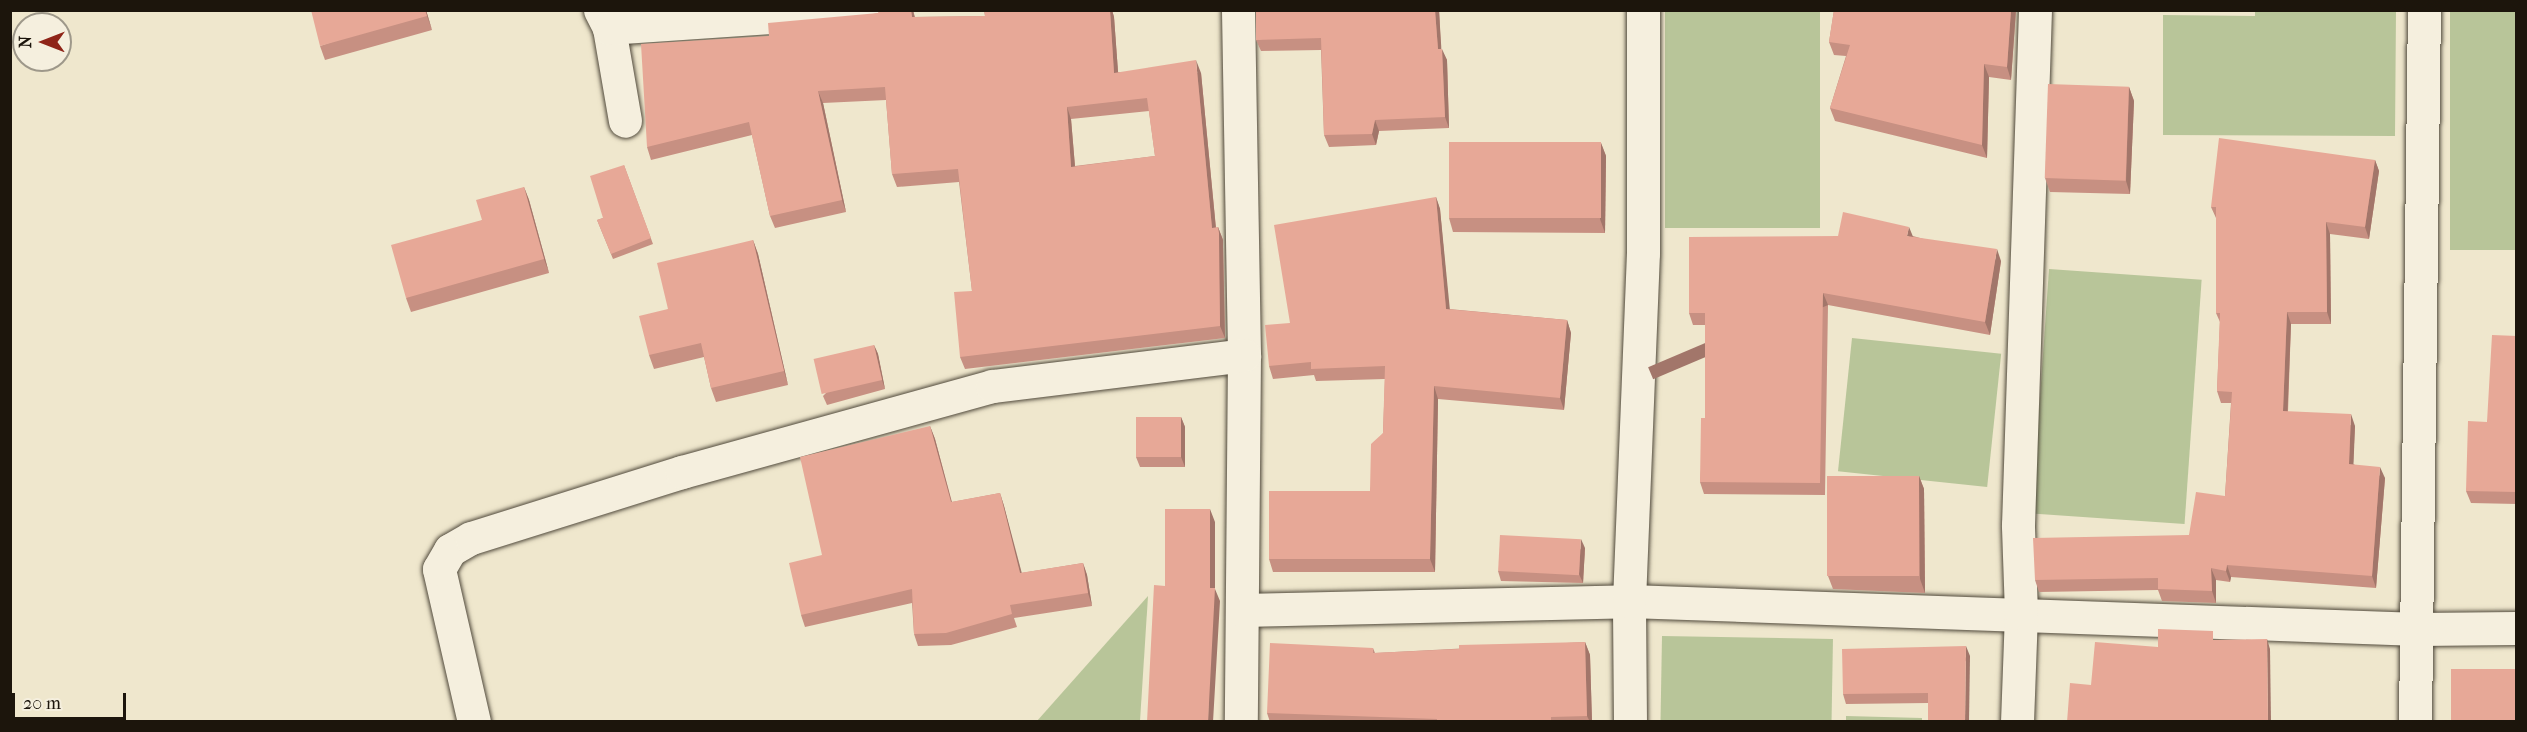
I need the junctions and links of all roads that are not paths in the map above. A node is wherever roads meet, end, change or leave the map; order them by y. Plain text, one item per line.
1 (872, 10) edge
2 (1238, 10) edge
3 (1643, 10) edge
4 (2035, 10) edge
5 (2424, 10) edge
6 (605, 19) edge
7 (625, 121) dead end
8 (1244, 355) junction
9 (1629, 601) junction
10 (1242, 610) junction
11 (2021, 613) junction
12 (2517, 628) edge
13 (2419, 629) junction
14 (474, 722) edge
15 (1241, 722) edge
16 (1630, 722) edge
17 (2017, 722) edge
18 (2415, 722) edge

1 - 6 street
2 - 8 street
3 - 9 street
4 - 11 street
5 - 13 street
6 - 7 street
8 - 10 street
8 - 14 street
9 - 10 street
9 - 11 street
9 - 16 street
10 - 15 street
11 - 13 street
11 - 17 street
12 - 13 street
13 - 18 street

